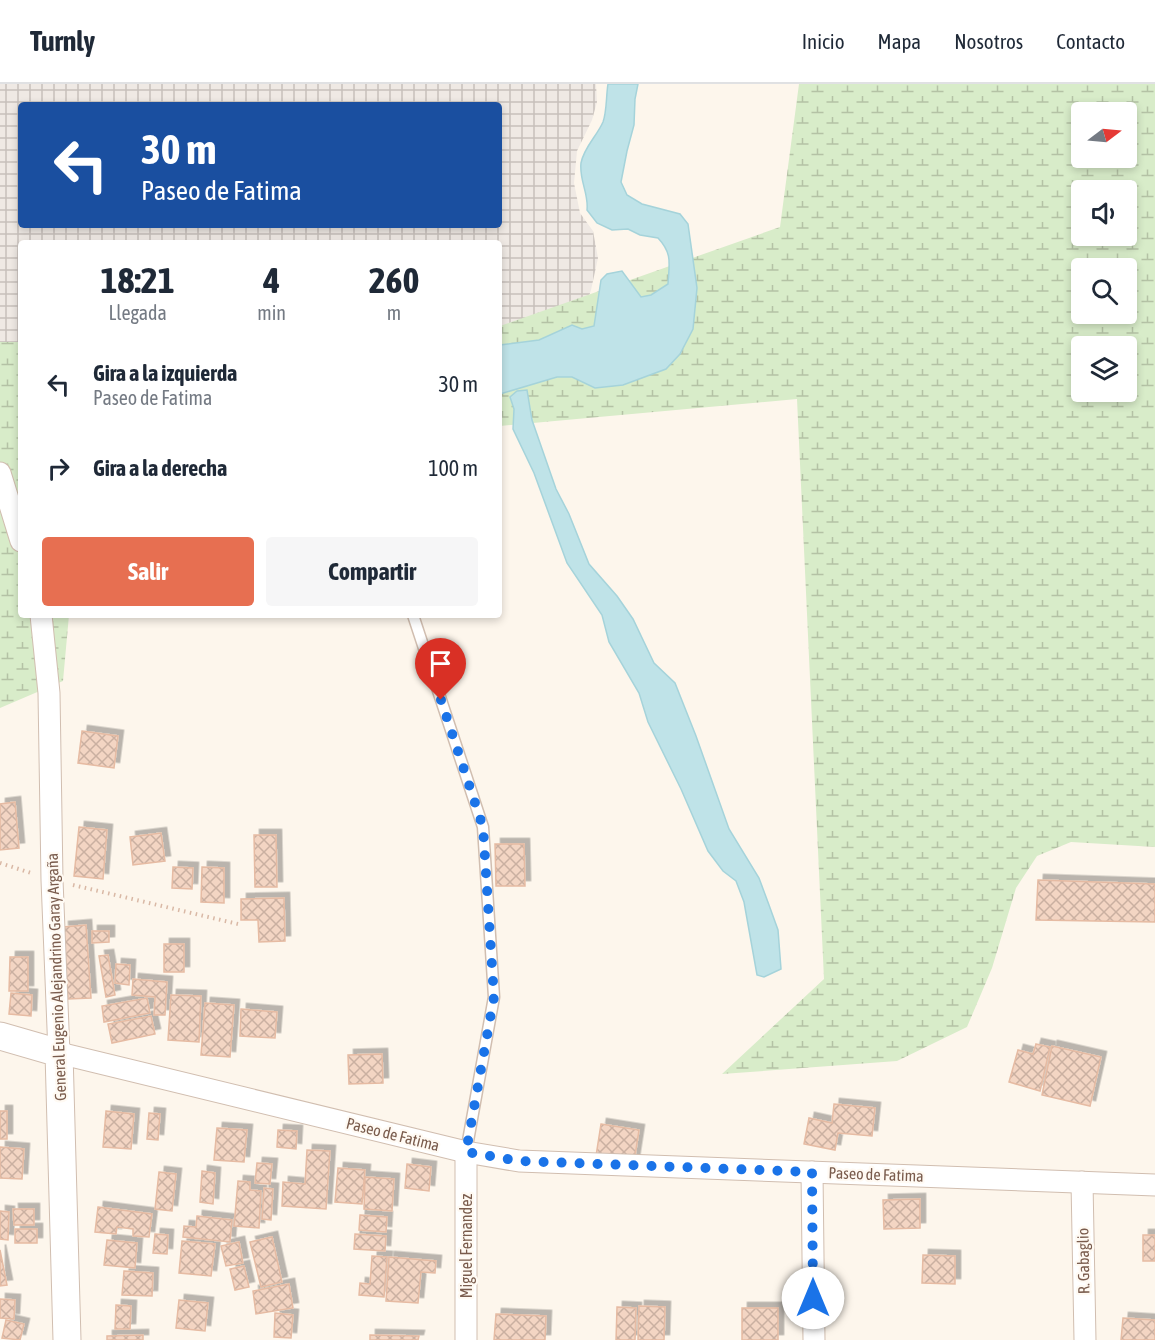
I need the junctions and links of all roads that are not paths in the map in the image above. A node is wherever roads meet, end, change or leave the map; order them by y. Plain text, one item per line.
1 (0, 473) edge
2 (18, 531) edge
3 (41, 618) edge
4 (414, 618) edge
5 (0, 1036) edge
6 (59, 1053) junction
7 (466, 1152) junction
8 (812, 1172) junction
9 (1082, 1182) junction
10 (1155, 1185) edge
11 (67, 1340) edge
12 (466, 1340) edge
13 (814, 1340) edge
14 (1085, 1340) edge

1 - 2 street
3 - 6 street, General Eugenio Alejandrino Garay Argaña
4 - 7 lane
5 - 6 street, Paseo de Fatima
6 - 7 street, Paseo de Fatima
6 - 11 street, General Eugenio Alejandrino Garay Argaña
7 - 8 street, Paseo de Fatima
7 - 12 street, Miguel Fernandez
8 - 9 street, Paseo de Fatima
8 - 13 street
9 - 10 street, Paseo de Fatima
9 - 14 street, R. Gabaglio

